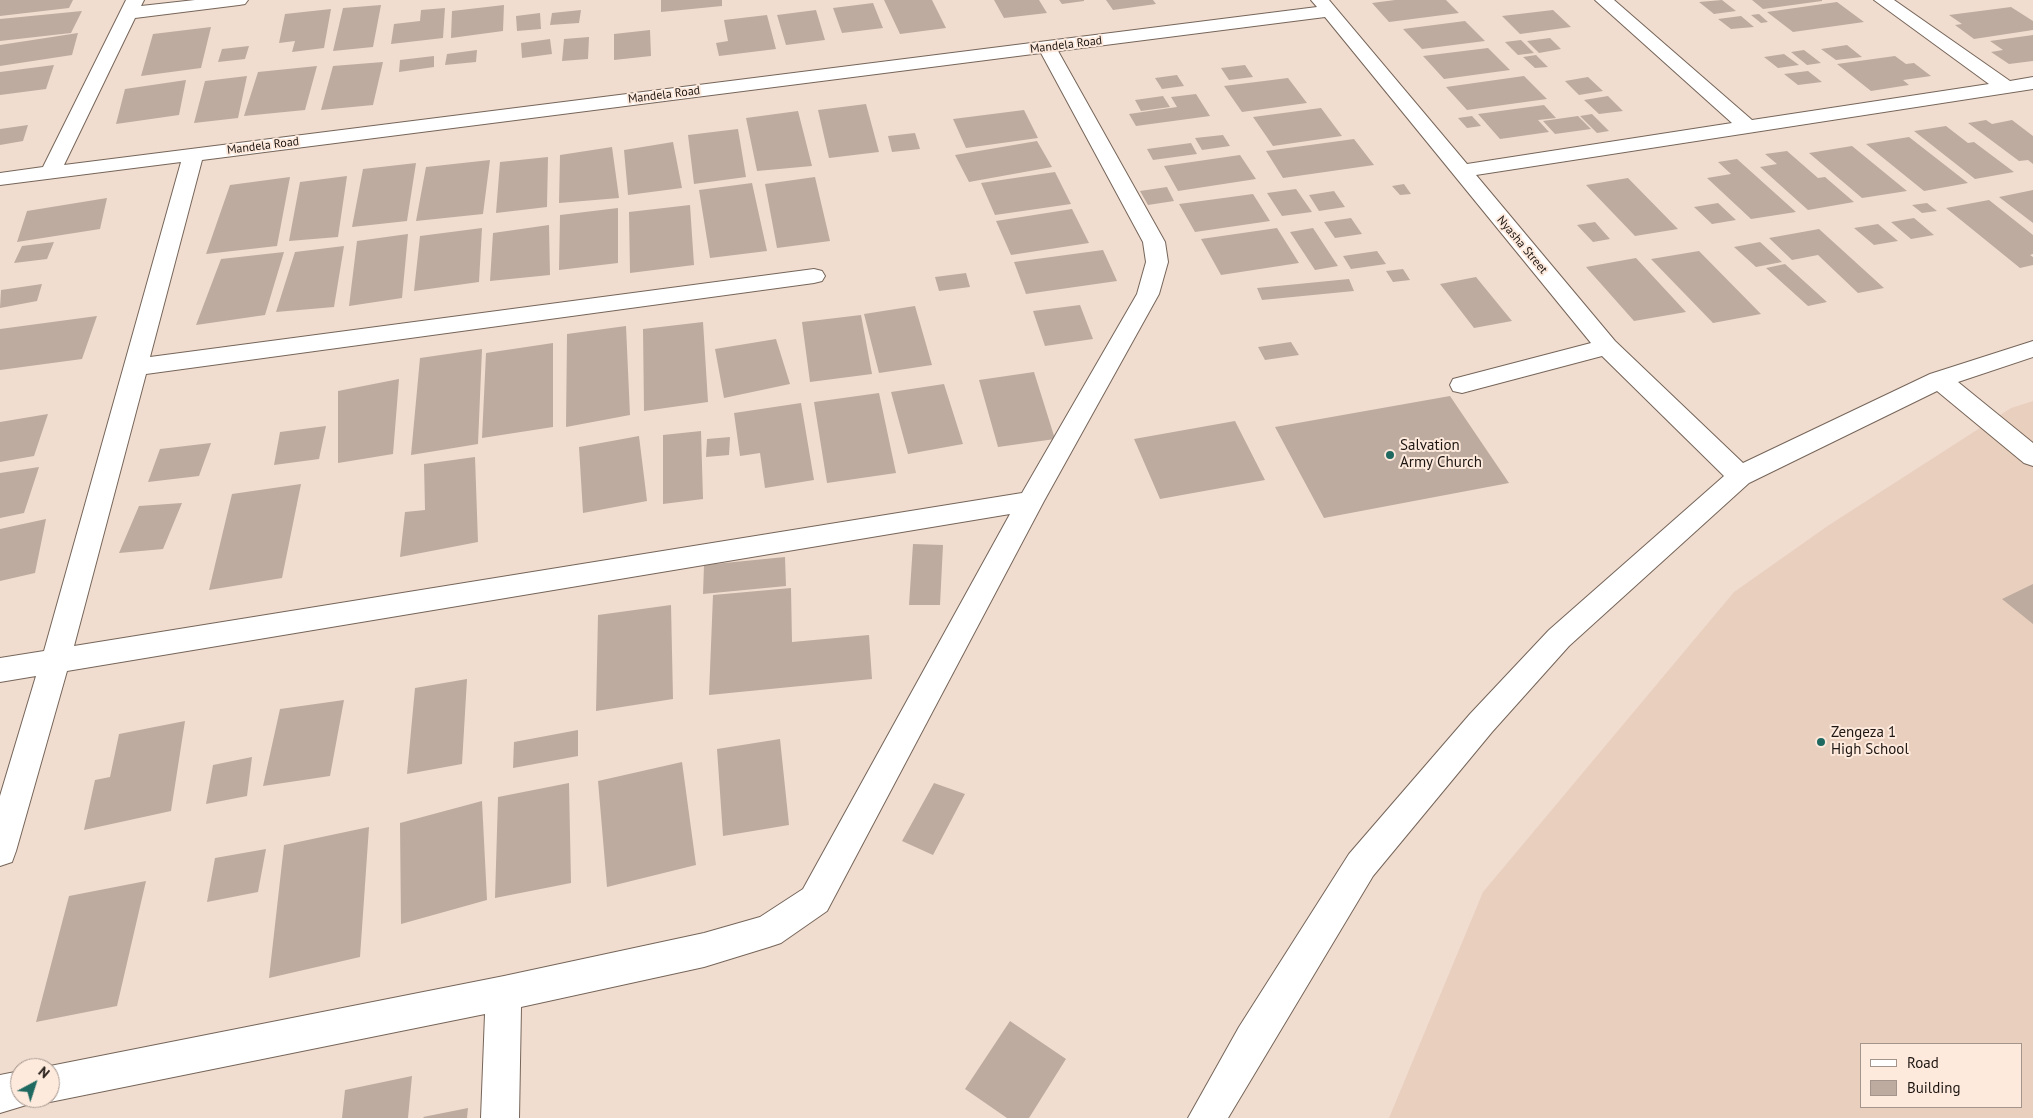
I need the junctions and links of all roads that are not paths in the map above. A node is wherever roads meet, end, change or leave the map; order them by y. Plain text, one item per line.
1 (239, 0) edge
2 (1604, 0) edge
3 (1883, 0) edge
4 (132, 6) edge
5 (1324, 6) edge
6 (1047, 48) junction
7 (2033, 83) edge
8 (2006, 87) junction
9 (1748, 127) junction
10 (193, 155) junction
11 (1461, 171) junction
12 (50, 173) junction
13 (0, 180) edge
14 (814, 276) dead end
15 (1607, 347) junction
16 (2033, 349) edge
17 (135, 368) junction
18 (1939, 380) junction
19 (1462, 385) dead end
20 (2033, 457) edge
21 (1740, 476) junction
22 (1031, 500) junction
23 (56, 660) junction
24 (0, 670) edge
25 (0, 851) edge
26 (504, 994) junction
27 (60, 1082) edge
28 (500, 1118) edge
29 (1207, 1118) edge

1 - 4 street
2 - 9 street
3 - 8 street
4 - 12 street
5 - 6 street, Mandela Road
5 - 11 street, Nyasha Street
6 - 10 street, Mandela Road
6 - 22 street
7 - 8 street
8 - 9 street
9 - 11 street
10 - 12 street, Mandela Road
10 - 17 street
11 - 15 street, Nyasha Street
12 - 13 street, Mandela Road
14 - 17 street
15 - 19 street
15 - 21 street, Nyasha Street
16 - 18 street
17 - 23 street
18 - 20 street
18 - 21 street
21 - 29 street
22 - 23 street
22 - 26 street
23 - 24 street
23 - 25 street
26 - 27 street
26 - 28 street

